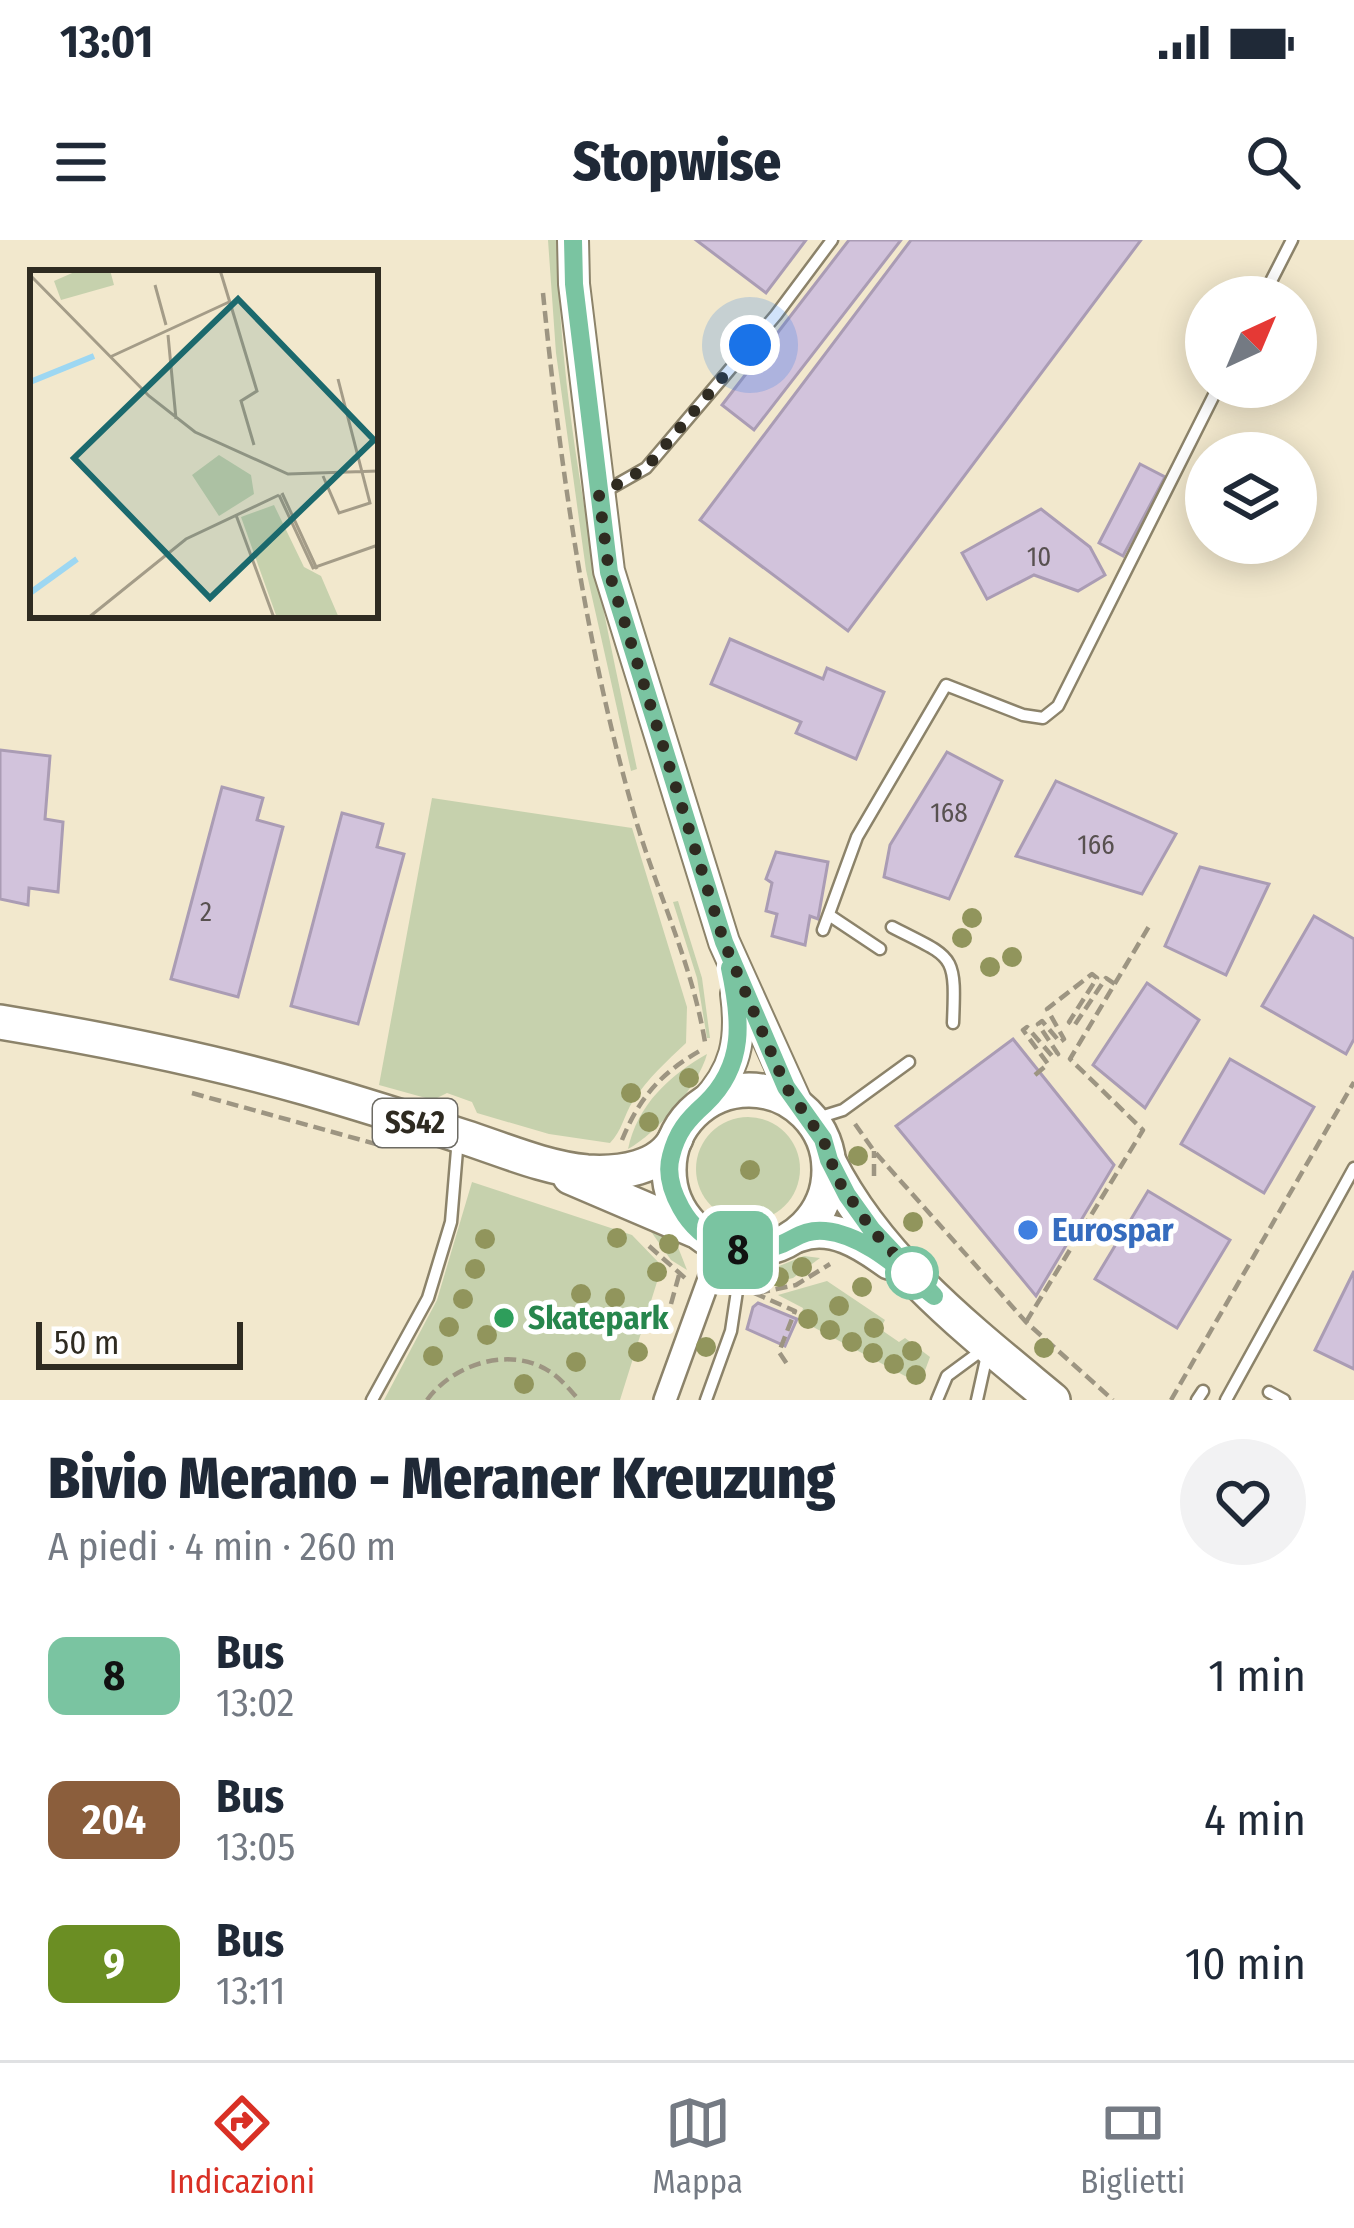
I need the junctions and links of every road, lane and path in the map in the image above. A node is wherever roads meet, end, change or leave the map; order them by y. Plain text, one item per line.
1 (573, 240) edge
2 (832, 240) edge
3 (1292, 240) edge
4 (1274, 276) edge
5 (1207, 408) edge
6 (599, 495) junction
7 (829, 915) junction
8 (1151, 923) dead end
9 (892, 927) dead end
10 (823, 930) dead end
11 (724, 942) junction
12 (880, 949) dead end
13 (1115, 984) junction
14 (0, 1022) edge
15 (953, 1023) dead end
16 (706, 1048) dead end
17 (908, 1062) dead end
18 (1035, 1075) dead end
19 (1354, 1082) edge
20 (180, 1089) dead end
21 (704, 1104) junction
22 (805, 1114) junction
23 (857, 1126) dead end
24 (458, 1135) junction
25 (676, 1138) junction
26 (620, 1146) dead end
27 (392, 1148) dead end
28 (874, 1151) junction
29 (524, 1157) junction
30 (829, 1160) junction
31 (1354, 1168) edge
32 (873, 1192) dead end
33 (798, 1235) junction
34 (650, 1246) dead end
35 (732, 1248) junction
36 (829, 1266) dead end
37 (679, 1274) junction
38 (686, 1278) dead end
39 (934, 1296) junction
40 (671, 1306) dead end
41 (1026, 1322) junction
42 (988, 1346) junction
43 (788, 1364) dead end
44 (1269, 1392) dead end
45 (372, 1400) edge
46 (427, 1400) edge
47 (578, 1400) edge
48 (665, 1400) edge
49 (706, 1400) edge
50 (937, 1400) edge
51 (977, 1400) edge
52 (1052, 1400) edge
53 (1113, 1400) edge
54 (1171, 1400) edge
55 (1226, 1400) edge
56 (1284, 1400) edge

1 - 6 main road
2 - 6 lane
3 - 4 lane
5 - 7 lane
6 - 11 main road
7 - 10 lane
7 - 12 lane
8 - 13 path
9 - 15 lane
11 - 21 main road
11 - 22 main road
13 - 18 path
13 - 41 path
14 - 24 main road, SS42
16 - 26 path
17 - 22 lane
19 - 54 path
20 - 27 path
21 - 22 main road
21 - 25 main road
22 - 30 main road
23 - 28 path
24 - 29 main road, SS42
24 - 45 lane
25 - 29 main road, SS42
25 - 35 main road
28 - 32 path
28 - 41 path
29 - 35 main road, SS42
30 - 33 main road
30 - 39 main road
31 - 55 lane
33 - 35 main road
33 - 39 main road
34 - 37 path
35 - 48 street
35 - 49 lane
36 - 43 path
37 - 38 path
37 - 40 path
39 - 42 main road
41 - 53 path
42 - 50 lane
42 - 51 lane
42 - 52 main road
44 - 56 lane
46 - 47 path

